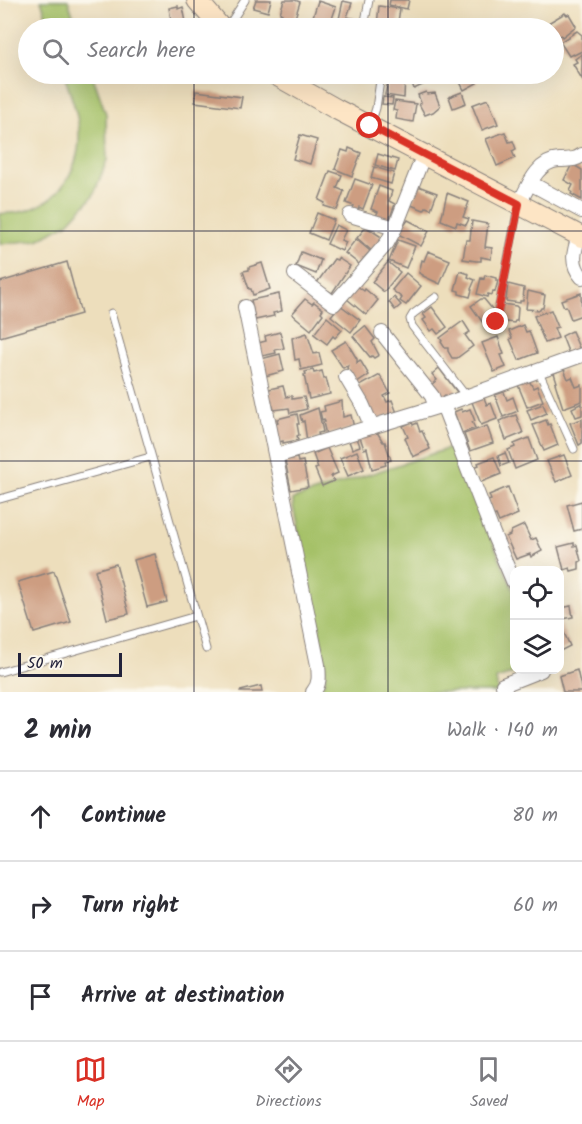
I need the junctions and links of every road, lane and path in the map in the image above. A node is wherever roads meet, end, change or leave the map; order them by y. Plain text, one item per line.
1 (197, 0) edge
2 (245, 0) edge
3 (369, 0) edge
4 (212, 18) edge
5 (233, 18) edge
6 (366, 18) edge
7 (292, 84) edge
8 (380, 84) edge
9 (370, 126) junction
10 (424, 154) junction
11 (582, 155) edge
12 (530, 183) junction
13 (519, 204) junction
14 (582, 211) edge
15 (350, 215) dead end
16 (394, 228) junction
17 (580, 236) edge
18 (295, 274) dead end
19 (582, 277) edge
20 (436, 297) dead end
21 (245, 307) dead end
22 (111, 313) dead end
23 (496, 322) dead end
24 (382, 333) dead end
25 (582, 355) edge
26 (539, 372) junction
27 (346, 376) dead end
28 (466, 396) junction
29 (440, 406) junction
30 (372, 427) junction
31 (574, 449) dead end
32 (276, 456) junction
33 (150, 457) junction
34 (0, 499) edge
35 (510, 574) edge
36 (196, 616) junction
37 (207, 649) dead end
38 (0, 672) edge
39 (529, 674) edge
40 (313, 692) edge
41 (504, 692) edge

1 - 4 street
2 - 5 lane
3 - 6 lane
7 - 9 street
8 - 9 lane
9 - 10 street
10 - 13 street
10 - 16 street
11 - 12 street
12 - 13 street
12 - 14 street
13 - 17 street
13 - 23 lane
15 - 16 street
16 - 18 street
17 - 19 street
20 - 28 lane
21 - 32 street
22 - 33 lane
24 - 29 street
25 - 26 street
26 - 28 street
26 - 31 lane
27 - 30 street
28 - 29 street
29 - 30 street
29 - 35 street
30 - 32 street
32 - 40 street
33 - 34 lane
33 - 36 lane
36 - 37 lane
36 - 38 lane
39 - 41 street

